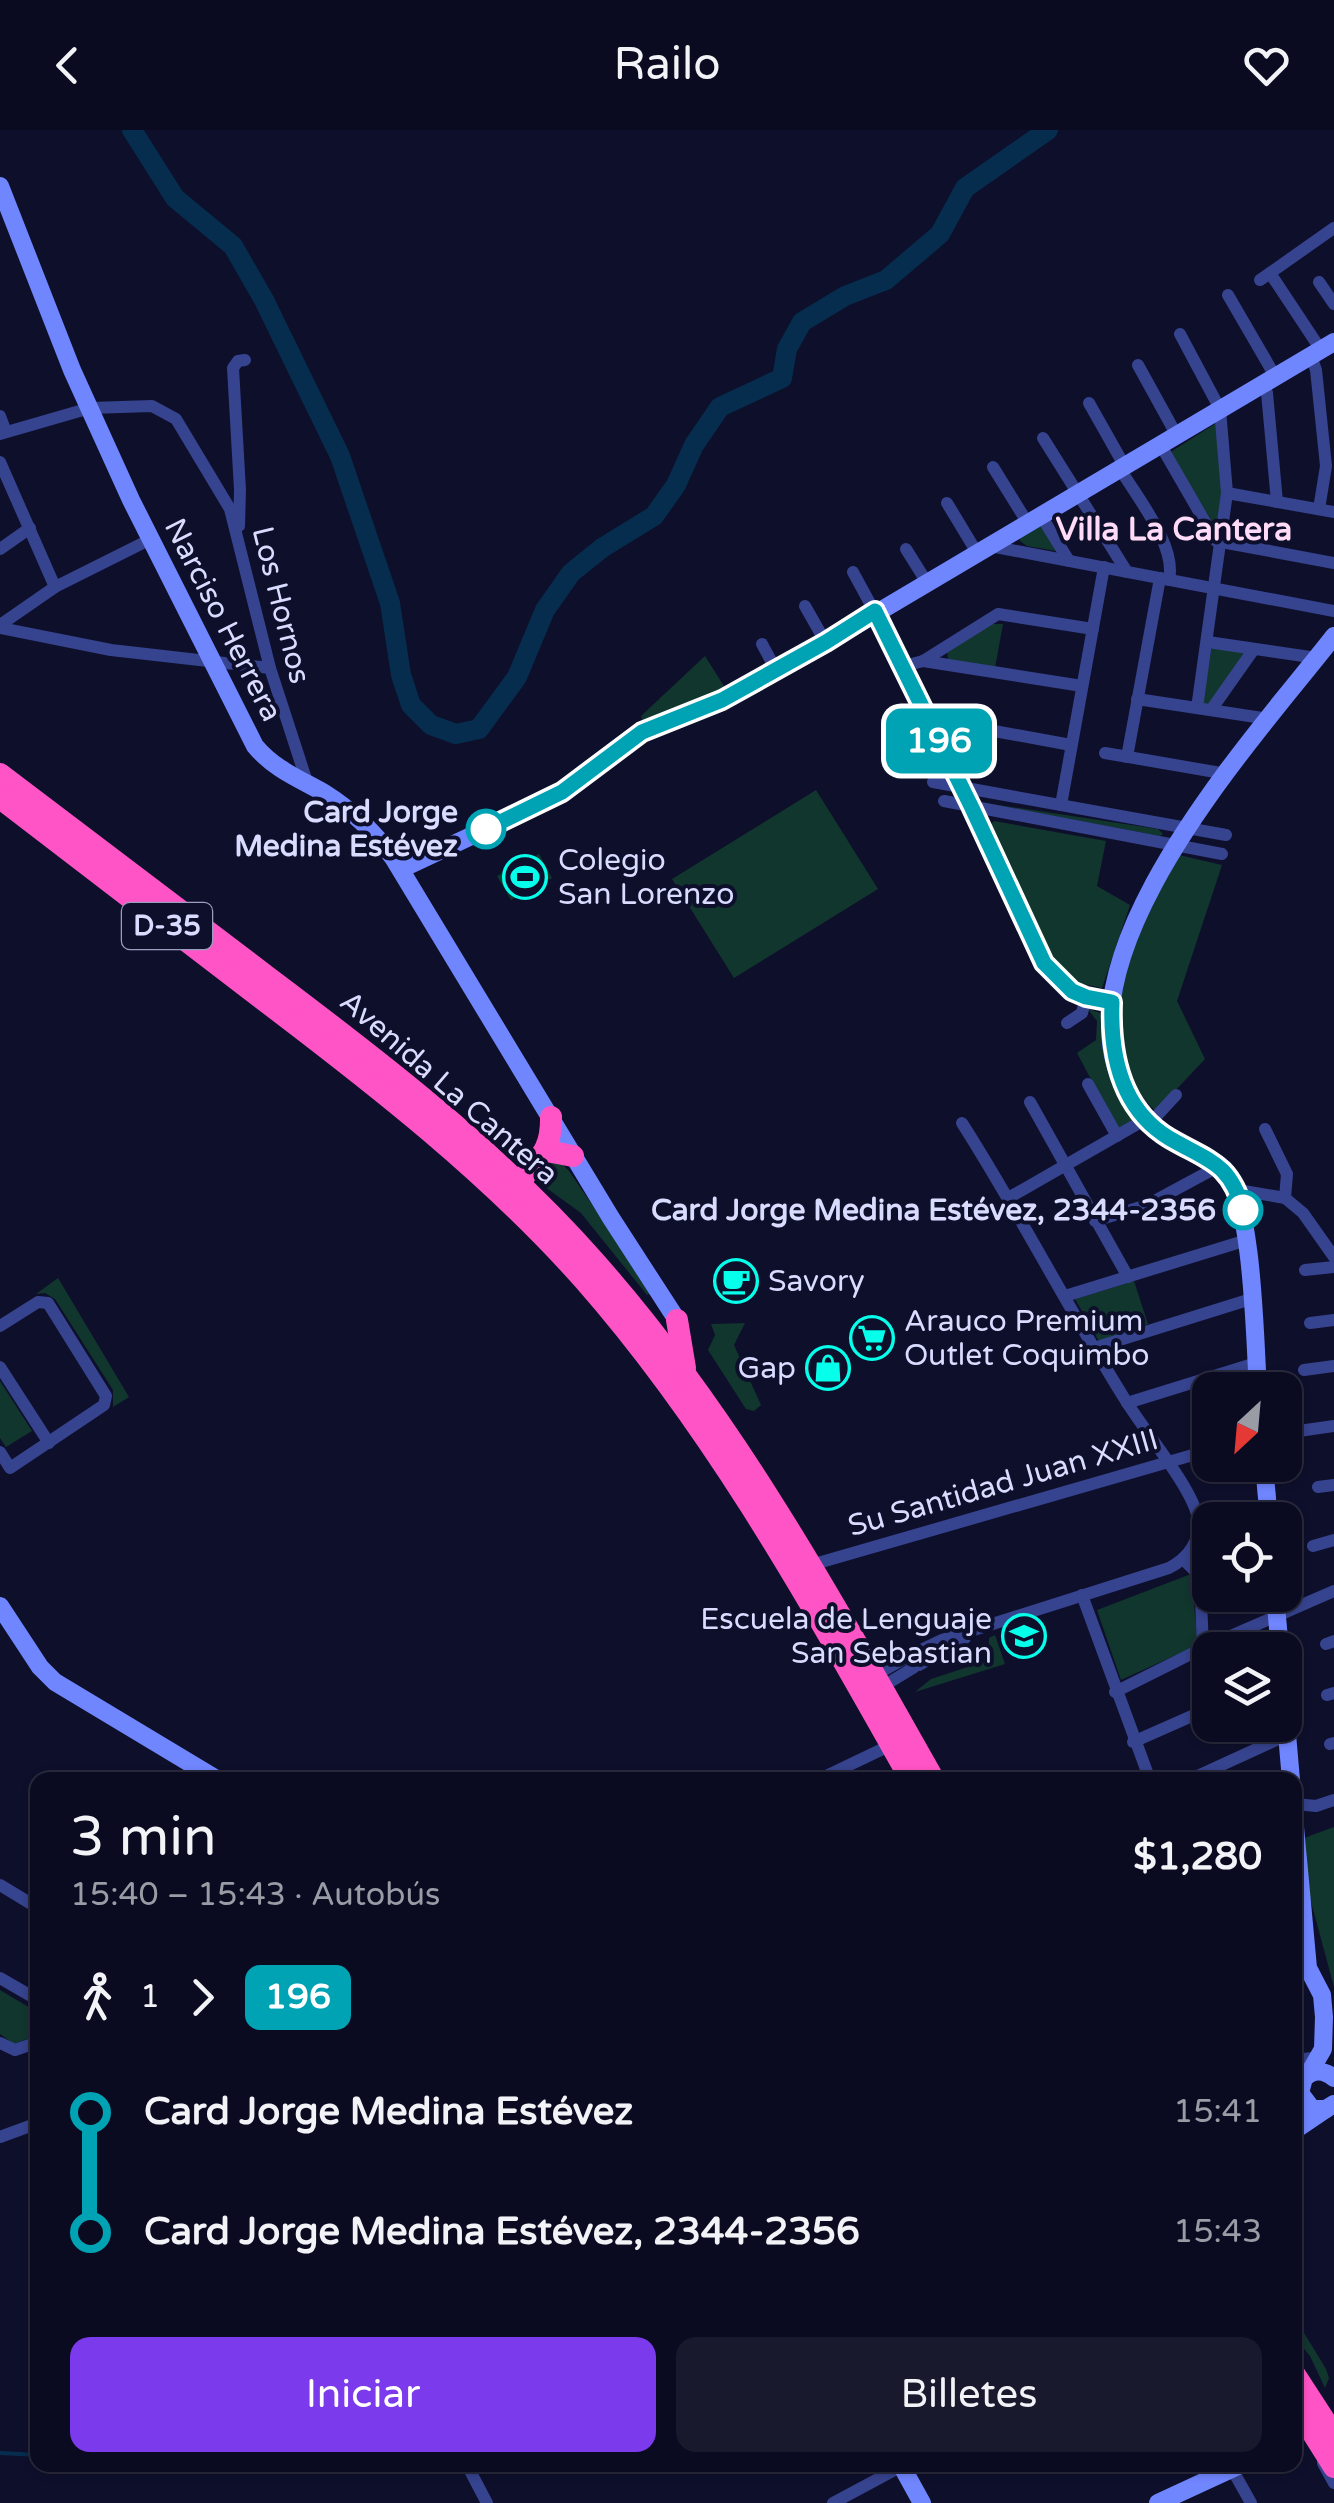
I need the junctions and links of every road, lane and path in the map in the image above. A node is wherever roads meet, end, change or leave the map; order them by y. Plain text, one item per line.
1 (0, 186) edge
2 (1334, 228) edge
3 (1319, 282) dead end
4 (1228, 295) dead end
5 (1334, 304) edge
6 (1180, 334) dead end
7 (1322, 349) edge
8 (245, 360) dead end
9 (1138, 365) dead end
10 (1269, 380) junction
11 (1089, 404) dead end
12 (90, 408) junction
13 (1220, 409) junction
14 (0, 416) edge
15 (3, 433) edge
16 (1042, 438) dead end
17 (1168, 439) junction
18 (0, 462) edge
19 (1122, 466) junction
20 (993, 467) dead end
21 (1330, 467) edge
22 (1077, 492) junction
23 (1227, 493) junction
24 (1277, 502) junction
25 (946, 503) dead end
26 (1327, 511) edge
27 (1034, 518) junction
28 (30, 528) junction
29 (239, 533) junction
30 (151, 539) junction
31 (1222, 543) junction
32 (982, 548) junction
33 (0, 549) edge
34 (906, 549) dead end
35 (1069, 561) junction
36 (1334, 564) edge
37 (1104, 568) junction
38 (853, 572) dead end
39 (1127, 572) junction
40 (1164, 579) junction
41 (926, 580) junction
42 (55, 588) junction
43 (1215, 589) junction
44 (806, 606) dead end
45 (875, 611) junction
46 (1334, 611) edge
47 (0, 627) edge
48 (1093, 630) junction
49 (1334, 636) edge
50 (826, 642) junction
51 (1208, 642) junction
52 (762, 644) dead end
53 (1254, 649) junction
54 (1317, 658) junction
55 (924, 661) junction
56 (213, 664) junction
57 (904, 666) junction
58 (270, 668) junction
59 (776, 670) junction
60 (1082, 686) junction
61 (1137, 699) junction
62 (1204, 709) junction
63 (929, 719) junction
64 (1269, 719) junction
65 (1071, 744) junction
66 (1105, 753) dead end
67 (1127, 756) junction
68 (0, 774) edge
69 (1227, 774) junction
70 (933, 782) dead end
71 (308, 785) junction
72 (962, 788) junction
73 (0, 798) edge
74 (944, 801) dead end
75 (1060, 805) junction
76 (972, 808) junction
77 (1186, 828) junction
78 (1226, 836) dead end
79 (1174, 846) junction
80 (1222, 854) dead end
81 (401, 869) junction
82 (1086, 997) junction
83 (1112, 1002) junction
84 (1067, 1023) dead end
85 (1088, 1084) dead end
86 (1176, 1095) dead end
87 (1030, 1102) dead end
88 (552, 1117) junction
89 (1148, 1121) junction
90 (962, 1123) dead end
91 (1265, 1129) dead end
92 (1118, 1136) junction
93 (547, 1152) junction
94 (573, 1156) junction
95 (1064, 1166) junction
96 (1221, 1166) junction
97 (1238, 1190) junction
98 (514, 1193) junction
99 (1010, 1197) junction
100 (1285, 1198) junction
101 (1095, 1221) junction
102 (1246, 1240) junction
103 (1334, 1257) edge
104 (1334, 1267) edge
105 (1305, 1270) dead end
106 (1128, 1277) junction
107 (1065, 1296) junction
108 (1251, 1299) junction
109 (676, 1320) junction
110 (1334, 1320) edge
111 (1310, 1323) dead end
112 (0, 1326) edge
113 (652, 1348) junction
114 (1094, 1348) junction
115 (1256, 1364) junction
116 (0, 1366) edge
117 (1334, 1366) edge
118 (1304, 1370) dead end
119 (1257, 1372) edge
120 (687, 1377) junction
121 (1127, 1403) junction
122 (1334, 1426) edge
123 (1302, 1431) edge
124 (49, 1443) junction
125 (1192, 1455) edge
126 (3, 1462) edge
127 (1166, 1462) junction
128 (1334, 1485) edge
129 (1318, 1487) dead end
130 (1334, 1540) edge
131 (1314, 1546) dead end
132 (1183, 1560) junction
133 (811, 1565) junction
134 (1334, 1591) edge
135 (1082, 1596) junction
136 (1302, 1599) edge
137 (1264, 1612) edge
138 (3, 1618) edge
139 (1202, 1632) edge
140 (1230, 1632) edge
141 (1192, 1654) edge
142 (869, 1686) junction
143 (1115, 1692) junction
144 (1192, 1716) edge
145 (1133, 1742) junction
146 (1274, 1742) edge
147 (1288, 1742) edge
148 (891, 1745) junction
149 (205, 1772) edge
150 (835, 1772) edge
151 (906, 1772) edge
152 (928, 1772) edge
153 (1146, 1772) edge
154 (1207, 1772) edge
155 (1290, 1772) edge
156 (1334, 1800) edge
157 (1302, 1805) edge
158 (0, 1885) edge
159 (30, 1903) edge
160 (1302, 1913) edge
161 (0, 1978) edge
162 (30, 1995) edge
163 (0, 2043) edge
164 (30, 2045) edge
165 (1302, 2062) edge
166 (1327, 2067) edge
167 (1302, 2082) edge
168 (1302, 2096) edge
169 (1330, 2106) edge
170 (1302, 2125) edge
171 (30, 2126) edge
172 (0, 2137) edge
173 (1306, 2406) edge
174 (1321, 2433) edge
175 (1334, 2467) edge
176 (471, 2472) edge
177 (890, 2472) edge
178 (904, 2472) edge
179 (1225, 2472) edge
180 (1238, 2472) edge
181 (1334, 2483) edge
182 (487, 2503) edge
183 (832, 2503) edge
184 (922, 2503) edge
185 (1158, 2503) edge
186 (1251, 2503) edge

1 - 12 street, Narciso Herrera
2 - 7 street
3 - 5 street
4 - 10 street
6 - 13 street
7 - 10 street
7 - 21 street
8 - 29 street
9 - 17 street
10 - 13 street
10 - 24 street
11 - 19 street
12 - 15 street
12 - 29 street, Los Hornos
12 - 30 street, Narciso Herrera
13 - 17 street
13 - 23 street
14 - 15 street
16 - 22 street
17 - 19 street
17 - 31 street
18 - 28 street
19 - 22 street
19 - 40 street
20 - 27 street
21 - 26 street
22 - 27 street
22 - 39 street
23 - 24 street
23 - 31 street
24 - 26 street
25 - 32 street
27 - 32 street
27 - 35 street
28 - 33 street
28 - 42 street
29 - 58 street, Los Hornos
30 - 42 street
30 - 56 street, Narciso Herrera
31 - 36 street
31 - 43 street
32 - 35 street
32 - 41 street
34 - 41 street
35 - 37 street
37 - 39 street
37 - 48 street
38 - 45 street
39 - 40 street
40 - 43 street
40 - 61 street
41 - 45 street
42 - 47 street
43 - 46 street
43 - 51 street
44 - 50 street
45 - 50 street
45 - 57 street
47 - 56 street
48 - 55 street
48 - 60 street
49 - 54 street
50 - 59 street
51 - 53 street
51 - 62 street
52 - 59 street
53 - 54 street
53 - 62 street
54 - 64 street
55 - 57 street
55 - 60 street
56 - 58 street
56 - 71 street, Narciso Herrera
57 - 63 street
58 - 71 street, Los Hornos
59 - 81 street
60 - 65 street
61 - 62 street
61 - 67 street
62 - 64 street
63 - 65 street
63 - 72 street
64 - 69 street
65 - 75 street
66 - 67 street
67 - 69 street
68 - 98 highway, Avenida La Cantera / D-35
69 - 77 street
70 - 72 street
71 - 81 street, Narciso Herrera
72 - 75 street
72 - 76 street
73 - 98 highway, Avenida La Cantera / D-35
74 - 76 street
75 - 77 street
76 - 79 street
76 - 82 street
77 - 78 street
77 - 79 street
79 - 80 street
79 - 83 street
81 - 88 street, Narciso Herrera
82 - 83 street
82 - 84 street
83 - 89 street
85 - 92 street
86 - 89 street
87 - 95 street
88 - 93 highway
88 - 94 street, Narciso Herrera
89 - 92 street
89 - 96 street
90 - 99 street
91 - 100 street
92 - 95 street
93 - 94 highway
93 - 98 highway
94 - 109 street, Narciso Herrera
95 - 99 street
95 - 101 street
96 - 97 street
96 - 101 street
97 - 100 street
97 - 102 street
98 - 113 highway, Avenida La Cantera / D-35
99 - 107 street
100 - 103 street
101 - 106 street
102 - 106 street
102 - 108 street
104 - 105 street
106 - 107 street
107 - 114 street
108 - 114 street
108 - 115 street
109 - 113 highway
109 - 120 highway
110 - 111 street
112 - 124 street
113 - 120 highway, Avenida La Cantera / D-35
113 - 142 highway, Avenida La Cantera / D-35
114 - 121 street
115 - 119 street
115 - 121 street
116 - 124 street
117 - 118 street
120 - 133 highway, Avenida La Cantera / D-35
121 - 127 street
122 - 123 street
124 - 126 street
125 - 127 street, Su Santidad Juan XXIII
127 - 132 street
127 - 133 street, Su Santidad Juan XXIII
128 - 129 street
130 - 131 street
132 - 135 street
132 - 139 street
133 - 142 highway, Avenida La Cantera / D-35
134 - 136 street
135 - 142 street
135 - 143 street
137 - 140 street
138 - 149 street
141 - 143 street
142 - 148 highway, Avenida La Cantera / D-35
142 - 152 highway, Avenida La Cantera / D-35
143 - 145 street
144 - 145 street
145 - 153 street
146 - 154 street
147 - 155 street
148 - 150 street
148 - 151 highway, Avenida La Cantera / D-35
156 - 157 street
158 - 159 street
160 - 166 street
161 - 162 street
163 - 164 street
165 - 166 street
166 - 167 street
168 - 169 street
169 - 170 street
171 - 172 street
173 - 174 highway
174 - 175 highway
174 - 181 street
176 - 182 street
177 - 183 street
178 - 184 street
179 - 185 street
180 - 186 street

